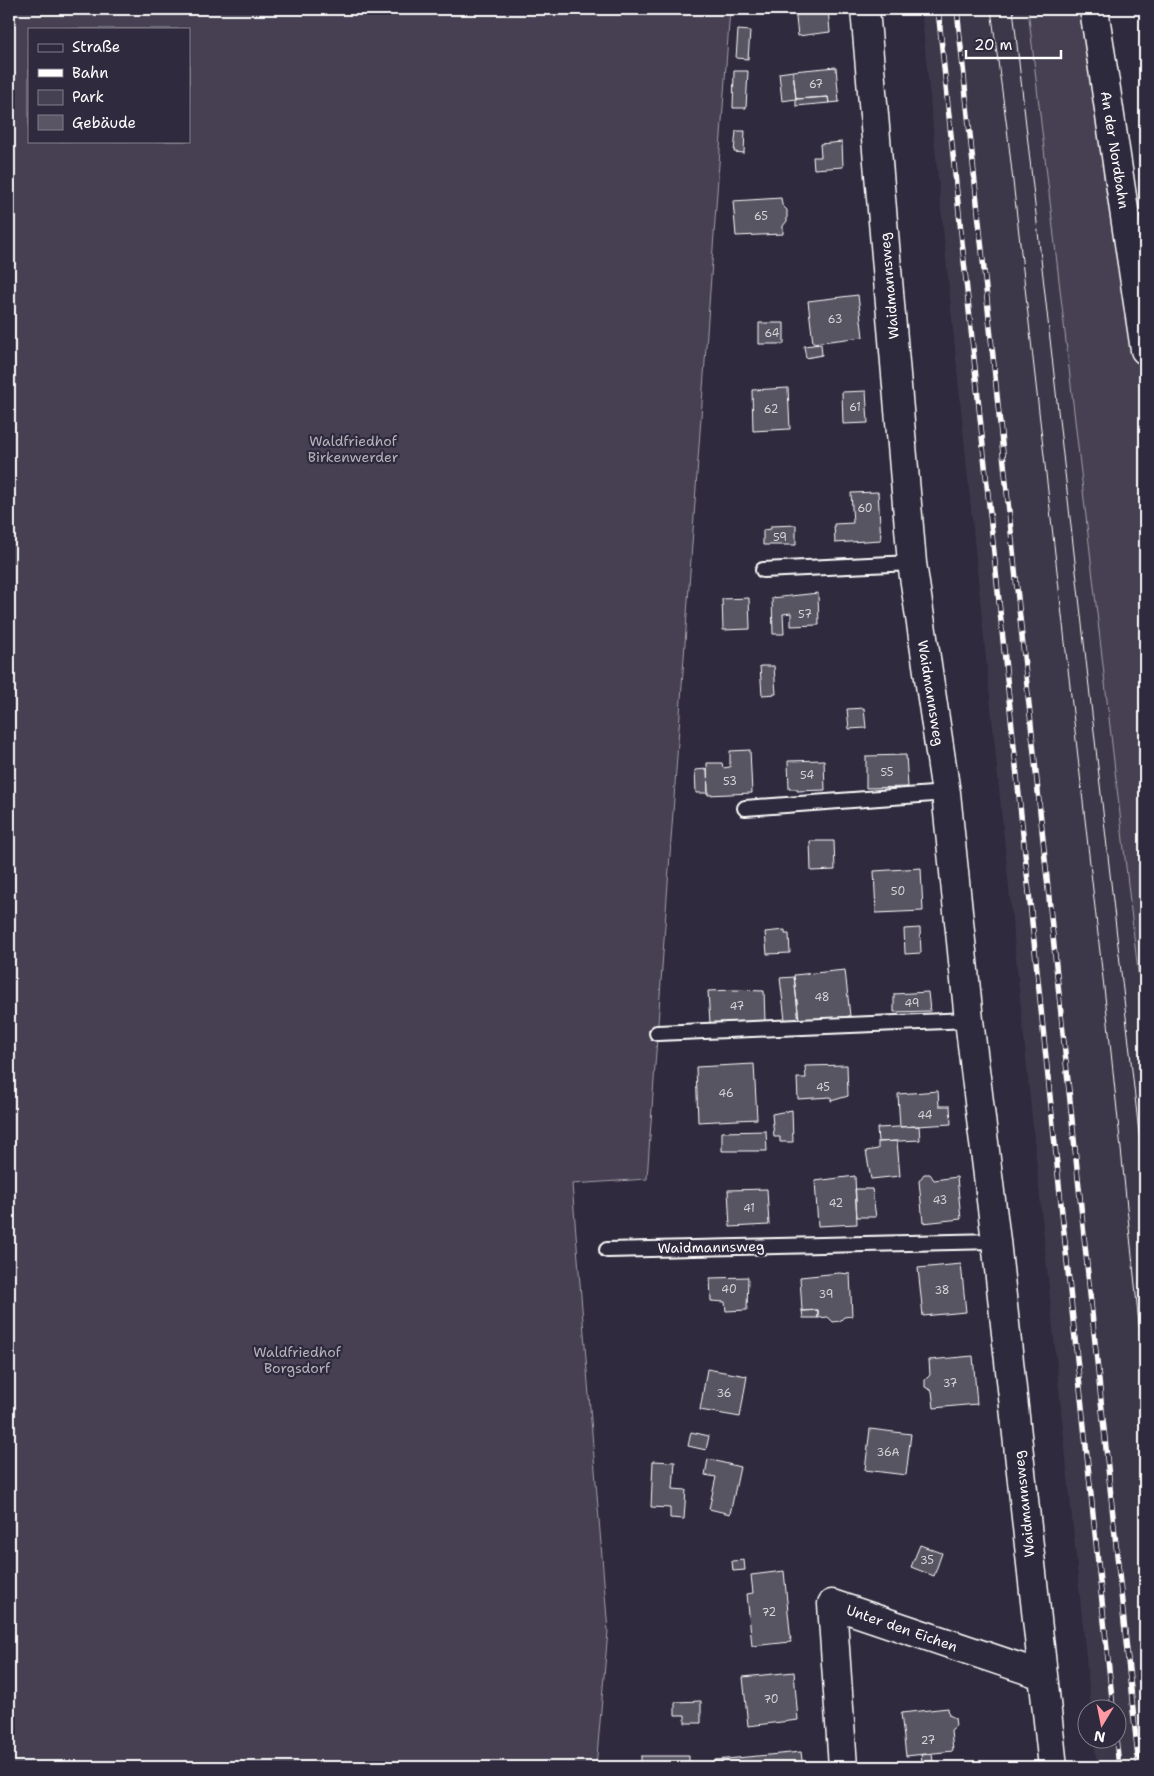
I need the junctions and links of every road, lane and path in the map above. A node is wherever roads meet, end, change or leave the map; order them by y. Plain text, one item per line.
1 (866, 9) edge
2 (1094, 9) edge
3 (1145, 350) edge
4 (912, 563) junction
5 (764, 570) dead end
6 (946, 793) junction
7 (745, 808) dead end
8 (969, 1020) junction
9 (657, 1033) dead end
10 (996, 1241) junction
11 (607, 1250) dead end
12 (1042, 1675) junction
13 (843, 1767) edge
14 (1053, 1767) edge

1 - 4 street, Waidmannsweg
2 - 3 street, An der Nordbahn
4 - 5 lane
4 - 6 street, Waidmannsweg
6 - 7 lane
6 - 8 street, Waidmannsweg
8 - 9 lane
8 - 10 street, Waidmannsweg
10 - 11 lane, Waidmannsweg
10 - 12 street, Waidmannsweg
12 - 13 street, Unter den Eichen
12 - 14 street, Waidmannsweg

